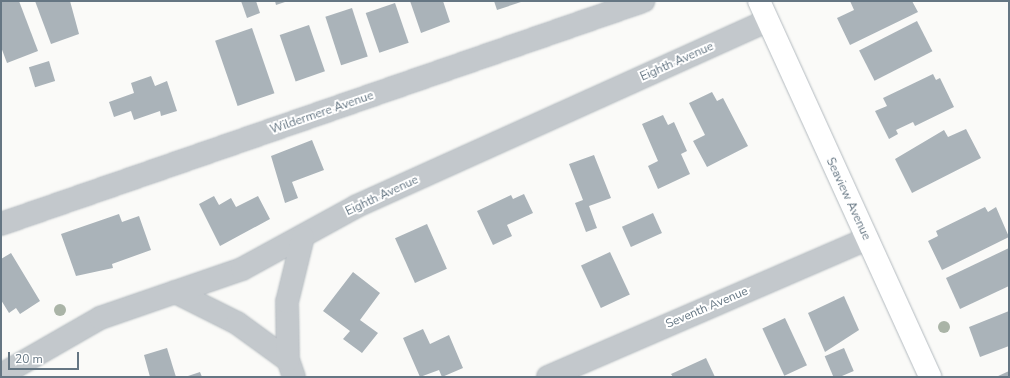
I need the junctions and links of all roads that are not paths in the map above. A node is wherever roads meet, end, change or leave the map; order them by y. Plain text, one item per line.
1 (643, 1) edge
2 (759, 1) edge
3 (767, 21) junction
4 (1, 224) edge
5 (303, 237) junction
6 (867, 239) junction
7 (175, 292) junction
8 (291, 369) edge
9 (1, 375) edge
10 (548, 377) edge
11 (930, 377) edge

1 - 4 street, Wildermere Avenue
2 - 3 street, Seaview Avenue
3 - 5 street, Eighth Avenue
3 - 6 street, Seaview Avenue
5 - 7 street, Eighth Avenue
5 - 8 street
6 - 10 street, Seventh Avenue
6 - 11 street, Seaview Avenue
7 - 8 street
7 - 9 street, Eighth Avenue

